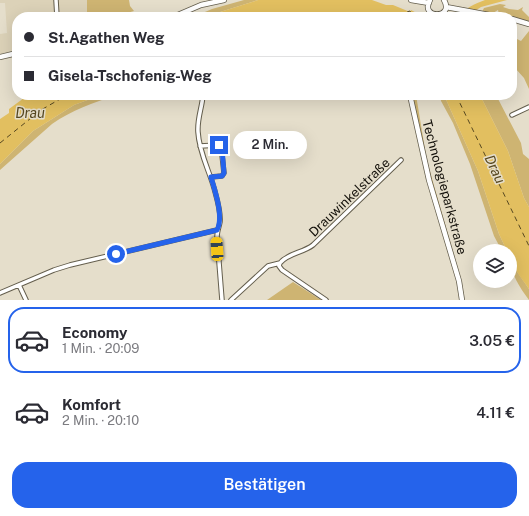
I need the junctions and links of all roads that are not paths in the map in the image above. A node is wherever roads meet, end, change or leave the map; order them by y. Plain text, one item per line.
1 (56, 0) edge
2 (199, 0) edge
3 (224, 0) edge
4 (411, 0) edge
5 (444, 0) edge
6 (429, 1) edge
7 (201, 5) junction
8 (446, 7) junction
9 (57, 12) edge
10 (185, 12) edge
11 (429, 12) edge
12 (443, 12) edge
13 (468, 12) edge
14 (517, 20) edge
15 (529, 24) edge
16 (12, 54) edge
17 (0, 57) edge
18 (202, 100) edge
19 (411, 100) edge
20 (529, 107) edge
21 (512, 116) dead end
22 (200, 146) junction
23 (401, 160) dead end
24 (211, 177) junction
25 (217, 230) junction
26 (280, 263) junction
27 (18, 285) junction
28 (0, 293) edge
29 (26, 300) edge
30 (222, 300) edge
31 (231, 300) edge
32 (326, 300) edge
33 (462, 300) edge

1 - 9 street
2 - 7 street
3 - 7 street
4 - 6 street
5 - 8 street
6 - 11 street
7 - 10 street
8 - 12 street
8 - 13 street
14 - 15 street
16 - 17 street
18 - 22 street
19 - 33 street, Technologieparkstraße
20 - 21 street
22 - 24 street
22 - 24 street
23 - 26 street, Drauwinkelstraße
24 - 25 street
25 - 27 street
25 - 30 street
26 - 31 street, Drauwinkelstraße
26 - 32 street
27 - 28 street
27 - 29 street

